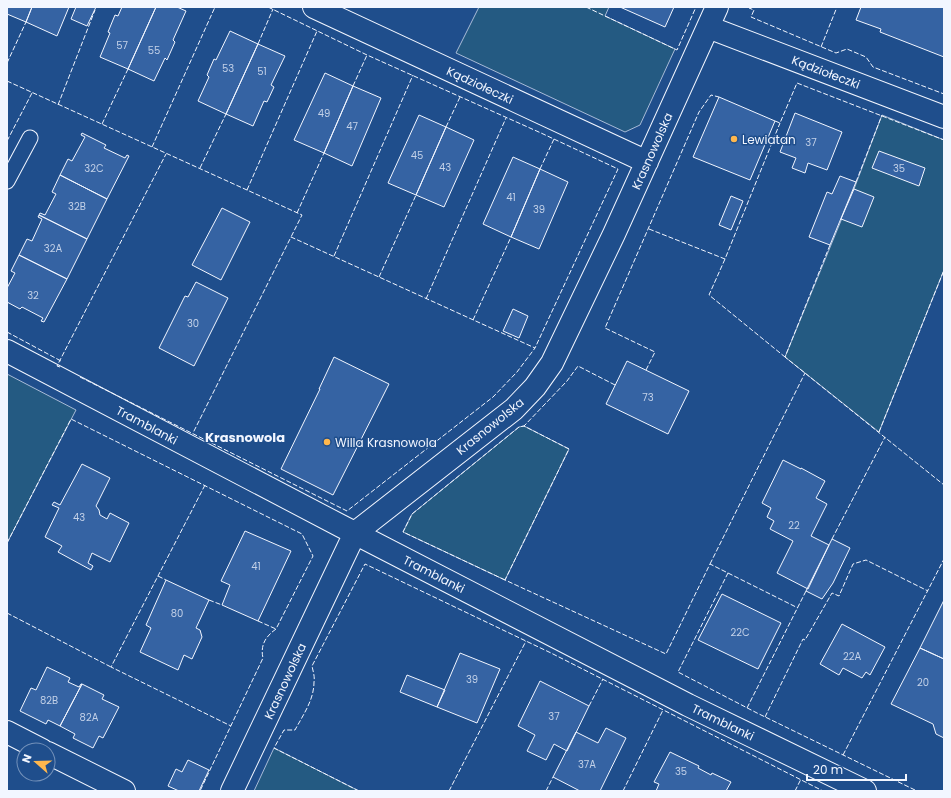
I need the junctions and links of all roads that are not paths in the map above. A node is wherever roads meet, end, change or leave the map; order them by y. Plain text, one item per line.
1 (314, 7) edge
2 (713, 17) edge
3 (944, 117) edge
4 (30, 138) dead end
5 (647, 162) junction
6 (7, 181) edge
7 (7, 351) edge
8 (355, 533) junction
9 (7, 732) edge
10 (26, 742) edge
11 (56, 757) edge
12 (124, 791) edge
13 (232, 791) edge
14 (865, 791) edge

1 - 5 street, Kądziołeczki
2 - 3 street, Kądziołeczki
2 - 5 street, Krasnowolska
4 - 6 lane
5 - 8 street, Krasnowolska
7 - 8 street, Tramblanki
8 - 13 street, Krasnowolska
8 - 14 street, Tramblanki
9 - 10 street
11 - 12 street

